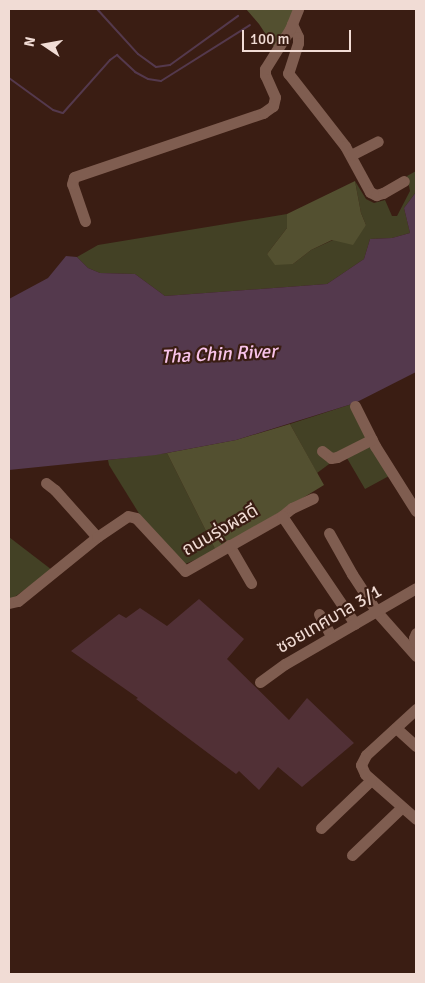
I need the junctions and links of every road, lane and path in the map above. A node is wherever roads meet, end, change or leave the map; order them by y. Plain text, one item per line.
1 (298, 9) edge
2 (292, 24) junction
3 (378, 141) dead end
4 (351, 155) junction
5 (404, 182) dead end
6 (86, 221) dead end
7 (355, 406) dead end
8 (372, 440) junction
9 (322, 451) dead end
10 (46, 483) dead end
11 (313, 498) dead end
12 (416, 511) edge
13 (282, 516) junction
14 (329, 533) dead end
15 (97, 537) junction
16 (229, 545) junction
17 (251, 583) dead end
18 (416, 588) edge
19 (9, 603) edge
20 (377, 612) junction
21 (319, 614) dead end
22 (355, 624) junction
23 (416, 633) edge
24 (332, 637) junction
25 (416, 643) edge
26 (416, 656) edge
27 (260, 682) dead end
28 (416, 709) edge
29 (396, 728) junction
30 (416, 746) edge
31 (371, 780) junction
32 (402, 807) junction
33 (416, 819) edge
34 (321, 828) dead end
35 (352, 855) dead end

1 - 2 street
2 - 4 street
2 - 6 street
3 - 4 street
4 - 5 street
7 - 8 street
8 - 9 street
8 - 12 street
10 - 15 street
11 - 13 street
13 - 16 street, ถนนรุ่งผลดี
13 - 22 street, ถนนรุ่งผลดี
14 - 20 street
15 - 16 street, ถนนรุ่งผลดี
15 - 19 street, ถนนรุ่งผลดี
16 - 17 street
18 - 20 street, ซอยเทศบาล 3/1
20 - 22 street, ซอยเทศบาล 3/1
20 - 26 street
21 - 24 street
22 - 24 street, ซอยเทศบาล 3/1
23 - 25 street
24 - 27 street, ซอยเทศบาล 3/1
28 - 29 street
29 - 30 street
29 - 31 street
31 - 32 street
31 - 34 street
32 - 33 street
32 - 35 street

